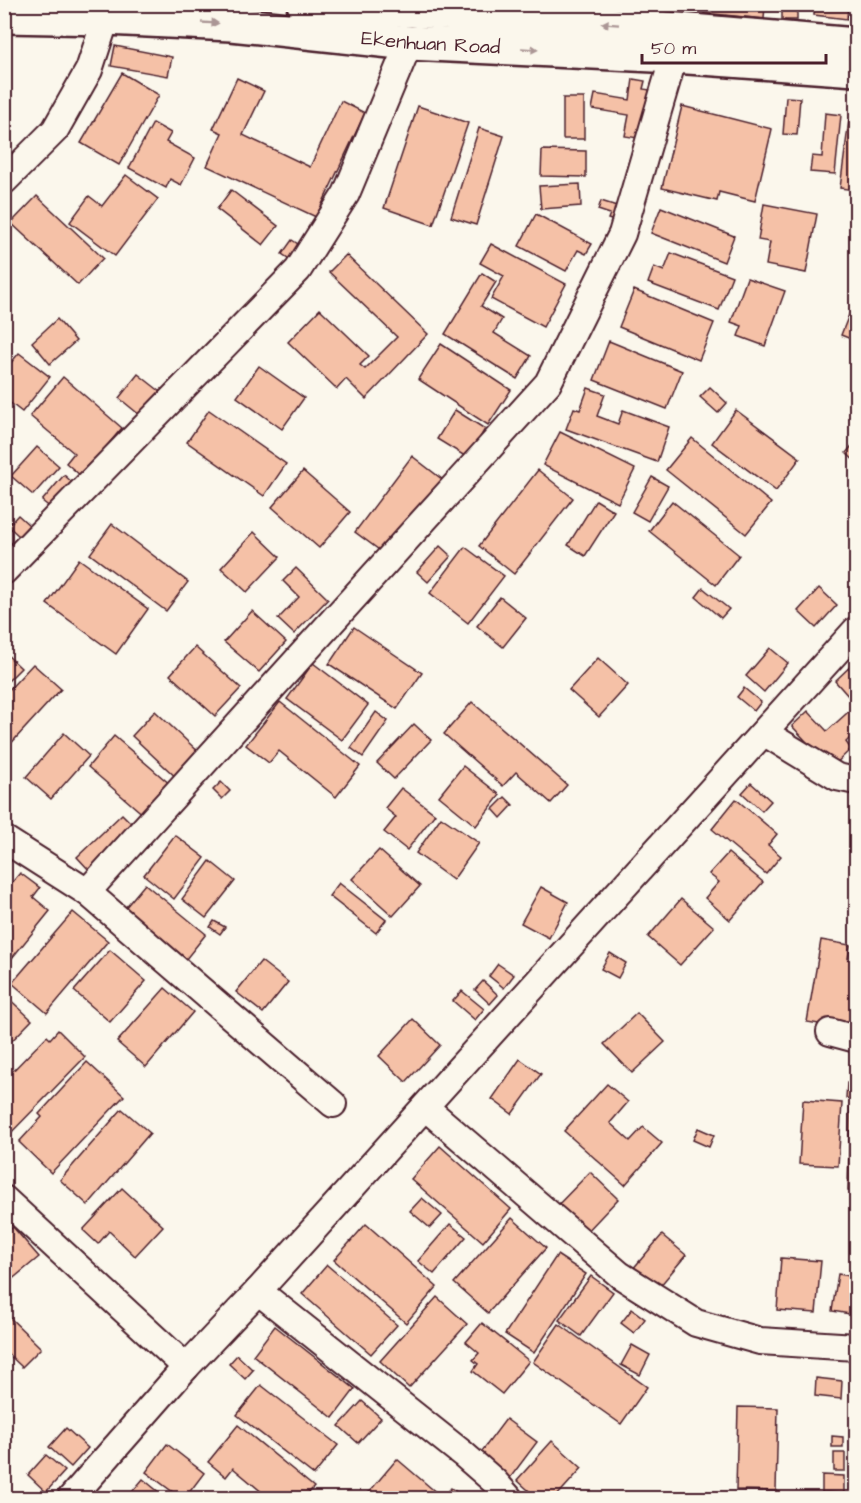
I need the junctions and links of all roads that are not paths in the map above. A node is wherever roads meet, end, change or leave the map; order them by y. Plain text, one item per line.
1 (304, 4) edge
2 (4, 16) edge
3 (106, 18) junction
4 (409, 43) junction
5 (856, 45) edge
6 (674, 56) junction
7 (856, 69) edge
8 (4, 181) edge
9 (4, 571) edge
10 (856, 630) edge
11 (765, 732) junction
12 (856, 781) edge
13 (4, 839) edge
14 (87, 892) junction
15 (830, 1032) dead end
16 (856, 1039) edge
17 (333, 1104) dead end
18 (424, 1107) junction
19 (4, 1199) edge
20 (258, 1291) junction
21 (856, 1347) edge
22 (186, 1367) junction
23 (71, 1498) edge
24 (508, 1498) edge

5 -> 1 main road, Ekenhuan Road
2 - 3 main road, Ekenhuan Road
3 -> 4 main road, Ekenhuan Road
3 - 8 street
4 -> 6 main road, Ekenhuan Road
4 - 9 street
6 - 7 main road, Ekenhuan Road
6 - 14 street
10 - 11 street
11 - 12 street
11 - 18 street
13 - 14 street
14 - 17 street
15 - 16 street
18 - 20 street
18 - 21 street
19 - 22 street
20 - 22 street
20 - 24 street
22 - 23 street

